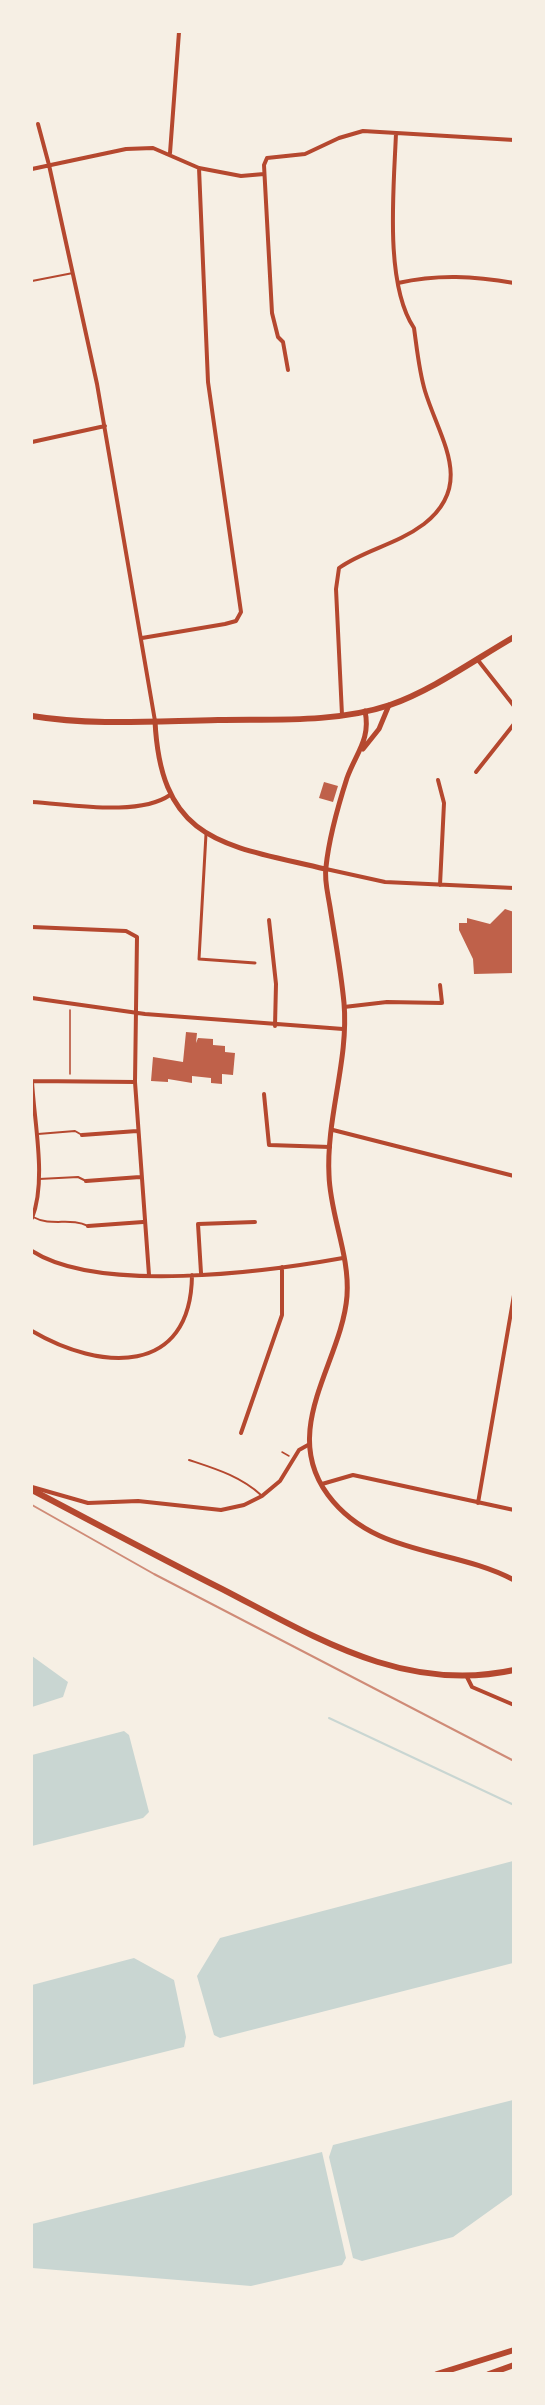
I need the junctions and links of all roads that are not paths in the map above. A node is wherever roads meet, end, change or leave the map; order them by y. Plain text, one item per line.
1 (179, 32) edge
2 (38, 124) dead end
3 (396, 133) junction
4 (513, 140) edge
5 (170, 153) junction
6 (49, 165) junction
7 (200, 168) junction
8 (32, 169) edge
9 (264, 174) junction
10 (73, 273) junction
11 (32, 281) edge
12 (513, 282) edge
13 (399, 283) junction
14 (288, 370) dead end
15 (105, 426) junction
16 (32, 442) edge
17 (513, 637) edge
18 (142, 638) junction
19 (476, 659) junction
20 (389, 705) junction
21 (513, 706) edge
22 (365, 711) junction
23 (342, 715) junction
24 (32, 716) edge
25 (155, 721) junction
26 (513, 724) edge
27 (362, 749) junction
28 (476, 772) dead end
29 (438, 780) dead end
30 (170, 795) junction
31 (32, 802) edge
32 (206, 834) junction
33 (325, 868) junction
34 (440, 885) junction
35 (513, 888) edge
36 (269, 920) dead end
37 (32, 927) edge
38 (255, 963) dead end
39 (440, 985) dead end
40 (32, 998) edge
41 (344, 1007) junction
42 (137, 1013) junction
43 (275, 1026) junction
44 (343, 1029) junction
45 (32, 1081) edge
46 (135, 1082) junction
47 (264, 1094) dead end
48 (333, 1130) junction
49 (137, 1131) junction
50 (35, 1134) junction
51 (82, 1135) joint
52 (330, 1147) junction
53 (513, 1176) edge
54 (140, 1178) junction
55 (39, 1179) junction
56 (86, 1181) joint
57 (32, 1218) edge
58 (143, 1222) junction
59 (255, 1222) dead end
60 (88, 1226) joint
61 (32, 1251) edge
62 (343, 1258) junction
63 (282, 1267) junction
64 (201, 1274) junction
65 (149, 1275) junction
66 (192, 1275) junction
67 (513, 1294) edge
68 (32, 1331) edge
69 (241, 1433) dead end
70 (308, 1445) junction
71 (189, 1460) dead end
72 (322, 1484) junction
73 (32, 1488) edge
74 (262, 1496) junction
75 (478, 1503) junction
76 (513, 1510) edge
77 (513, 1580) edge
78 (513, 1670) edge
79 (467, 1677) junction
80 (513, 1705) edge
81 (513, 2350) edge
82 (513, 2365) edge
83 (437, 2373) edge
84 (489, 2373) edge

1 - 5 street
2 - 6 street
3 - 4 street
3 - 9 street
3 - 13 street
5 - 6 street
5 - 7 street
6 - 8 street
6 - 10 street
7 - 9 street
7 - 18 street
9 - 14 street
10 - 11 lane
10 - 15 street
12 - 13 street
13 - 23 street
15 - 16 street
15 - 18 street
17 - 19 main road
18 - 25 street
19 - 20 main road
19 - 21 street
20 - 22 main road
20 - 27 street
22 - 23 main road
22 - 27 street
23 - 25 main road
24 - 25 main road
25 - 30 street
26 - 28 street
27 - 33 street
29 - 34 street
30 - 31 street
30 - 32 street
32 - 33 street
32 - 38 street
33 - 34 street
33 - 41 street
34 - 35 street
36 - 43 street
37 - 42 street
39 - 41 street
40 - 42 street
41 - 44 street
42 - 43 street
42 - 46 street
43 - 44 street
44 - 48 street
45 - 46 street
45 - 50 street
46 - 49 street
47 - 52 street
48 - 52 street
48 - 53 street
49 - 51 street
49 - 54 street
50 - 51 lane
50 - 55 street
52 - 62 street
54 - 56 street
54 - 58 street
55 - 56 lane
55 - 57 street
57 - 60 lane
58 - 60 street
58 - 65 street
59 - 64 street
61 - 65 street
62 - 63 street
62 - 70 street
63 - 64 street
63 - 69 street
64 - 66 street
65 - 66 street
66 - 68 street
67 - 75 street
70 - 72 street
70 - 74 street
71 - 74 lane
72 - 75 street
72 - 77 street
73 - 74 street
73 - 79 main road
75 - 76 street
78 - 79 main road
79 - 80 street
81 - 83 main road
82 - 84 main road

